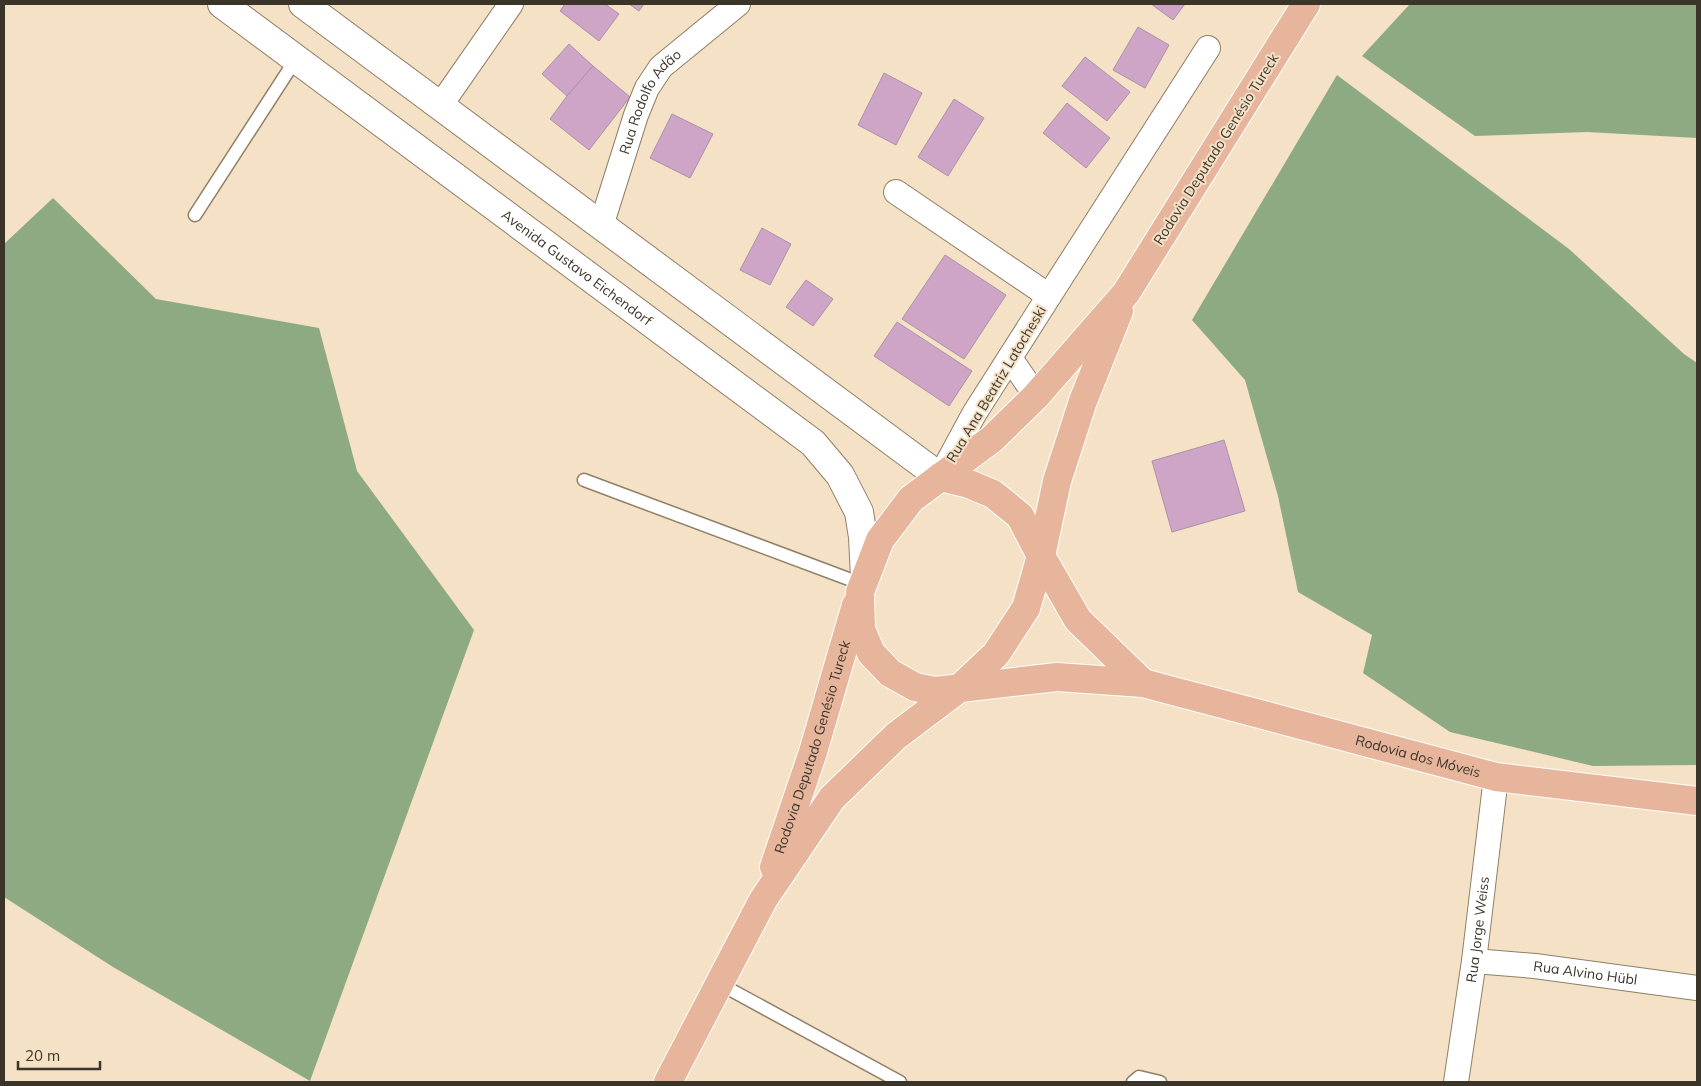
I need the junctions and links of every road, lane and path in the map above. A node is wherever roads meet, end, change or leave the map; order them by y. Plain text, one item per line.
1 (222, 4) edge
2 (302, 4) edge
3 (511, 4) edge
4 (738, 4) edge
5 (1306, 4) edge
6 (1208, 48) dead end
7 (296, 59) junction
8 (440, 106) junction
9 (896, 192) dead end
10 (195, 215) dead end
11 (601, 226) junction
12 (1126, 293) junction
13 (1050, 296) junction
14 (1010, 358) junction
15 (1036, 396) junction
16 (940, 477) junction
17 (584, 480) dead end
18 (1041, 556) junction
19 (862, 585) junction
20 (1143, 683) junction
21 (961, 687) junction
22 (1496, 776) junction
23 (1697, 802) edge
24 (763, 900) junction
25 (1474, 961) junction
26 (720, 984) junction
27 (1697, 988) edge
28 (668, 1082) edge
29 (900, 1082) edge
30 (1133, 1082) edge
31 (1160, 1082) edge
32 (1456, 1082) edge

1 - 7 street, Avenida Gustavo Eichendorf
2 - 8 street
3 - 8 street
4 - 11 street, Rua Rodolfo Adão
5 - 12 main road, Rodovia Deputado Genésio Tureck
6 - 13 street
7 - 10 lane
7 - 19 street, Avenida Gustavo Eichendorf
8 - 11 street
9 - 13 street, Rua Ana Beatriz Latocheski
11 - 16 street
12 - 15 main road, Rodovia Deputado Genésio Tureck
12 - 18 main road, Rodovia Deputado Genésio Tureck
13 - 14 street, Rua Ana Beatriz Latocheski
14 - 15 street
14 - 16 street, Rua Ana Beatriz Latocheski
15 - 16 main road, Rodovia Deputado Genésio Tureck
16 - 18 main road, Rodovia dos Móveis
16 - 19 main road, Rodovia Deputado Genésio Tureck
17 - 19 lane
18 - 20 main road, Rodovia dos Móveis
18 - 21 main road, Rodovia Deputado Genésio Tureck
19 - 21 main road, Rodovia dos Móveis
19 - 24 main road, Rodovia Deputado Genésio Tureck
20 - 21 main road, Rodovia dos Móveis
20 - 22 main road, Rodovia dos Móveis
21 - 24 main road, Rodovia Deputado Genésio Tureck
22 - 23 main road, Rodovia dos Móveis
22 - 25 street, Rua Jorge Weiss
24 - 26 main road, Rodovia Deputado Genésio Tureck
25 - 27 street, Rua Alvino Hübl
25 - 32 street, Rua Jorge Weiss
26 - 28 main road, Rodovia Deputado Genésio Tureck
26 - 29 lane
30 - 31 lane

